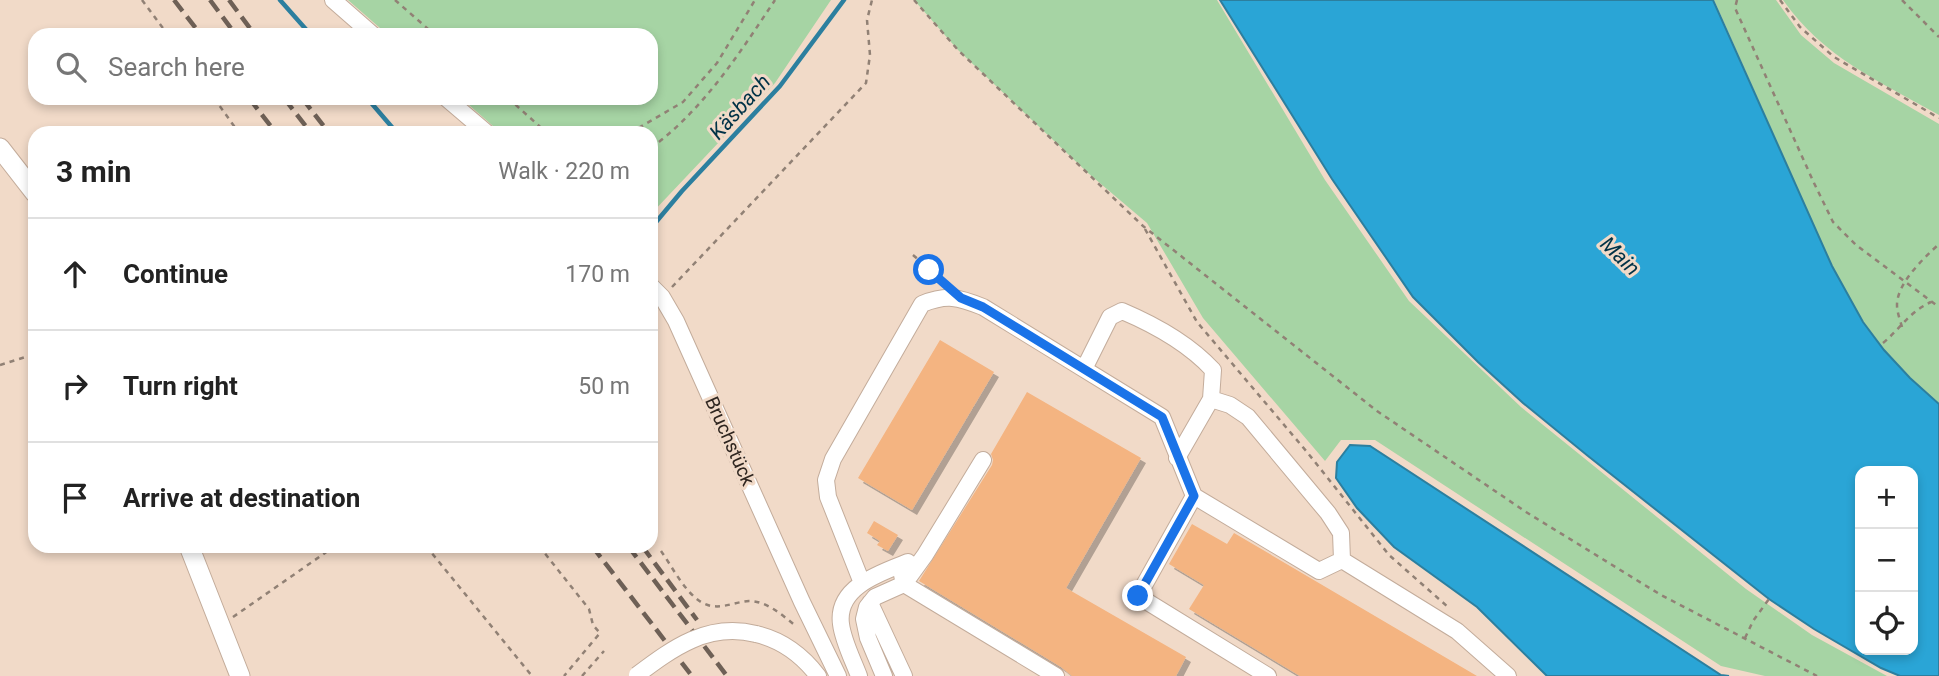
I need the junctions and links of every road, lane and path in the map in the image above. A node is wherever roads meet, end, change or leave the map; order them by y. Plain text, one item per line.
1 (142, 0) edge
2 (333, 0) edge
3 (395, 0) edge
4 (755, 0) edge
5 (775, 0) edge
6 (872, 0) edge
7 (914, 0) edge
8 (1737, 0) edge
9 (1780, 0) edge
10 (1902, 0) edge
11 (162, 28) edge
12 (365, 28) edge
13 (427, 28) edge
14 (1939, 37) edge
15 (219, 105) edge
16 (454, 105) edge
17 (516, 105) edge
18 (1939, 118) edge
19 (234, 126) edge
20 (479, 126) edge
21 (539, 126) edge
22 (642, 126) edge
23 (658, 142) edge
24 (0, 148) edge
25 (28, 184) edge
26 (1143, 226) junction
27 (1939, 244) edge
28 (914, 255) dead end
29 (1906, 283) junction
30 (658, 291) edge
31 (658, 294) edge
32 (961, 298) junction
33 (1931, 302) junction
34 (1939, 307) edge
35 (1902, 327) junction
36 (1883, 343) dead end
37 (28, 356) edge
38 (0, 365) edge
39 (1084, 369) junction
40 (1211, 399) junction
41 (1177, 458) junction
42 (983, 460) dead end
43 (1194, 496) junction
44 (661, 551) dead end
45 (192, 553) edge
46 (325, 553) edge
47 (432, 553) edge
48 (545, 553) edge
49 (925, 555) junction
50 (1342, 560) junction
51 (900, 565) junction
52 (862, 583) junction
53 (904, 584) junction
54 (1769, 599) dead end
55 (870, 603) junction
56 (1457, 615) dead end
57 (227, 621) dead end
58 (816, 630) junction
59 (1745, 638) junction
60 (604, 651) dead end
61 (240, 676) edge
62 (532, 676) edge
63 (564, 676) edge
64 (582, 676) edge
65 (636, 676) edge
66 (818, 676) edge
67 (838, 676) edge
68 (859, 676) edge
69 (884, 676) edge
70 (904, 676) edge
71 (1056, 676) edge
72 (1268, 676) edge
73 (1508, 676) edge
74 (1817, 676) edge

1 - 11 path
2 - 12 street
3 - 13 path
4 - 22 path
5 - 23 path
6 - 30 path
7 - 26 path
8 - 29 path
9 - 18 path
10 - 14 path
15 - 19 path
16 - 20 street
17 - 21 path
24 - 25 main road
26 - 56 path
26 - 59 path
27 - 29 path
28 - 32 path
29 - 33 path
29 - 35 path
31 - 58 street, Bruchstück
32 - 39 street
32 - 52 street
33 - 34 path
33 - 35 path
35 - 36 path
37 - 38 path
39 - 40 street
39 - 41 street
40 - 41 street
40 - 50 street
41 - 43 street
42 - 49 street
43 - 50 street
43 - 72 street
44 - 58 path
45 - 61 main road
46 - 57 path
47 - 62 path
48 - 63 path
49 - 51 street
49 - 53 street
50 - 73 street
51 - 52 street
51 - 53 street
52 - 68 street
53 - 55 street
53 - 71 street
54 - 59 path
55 - 69 street
55 - 70 street
58 - 67 street
59 - 74 path
60 - 64 path
65 - 66 street, bridge

